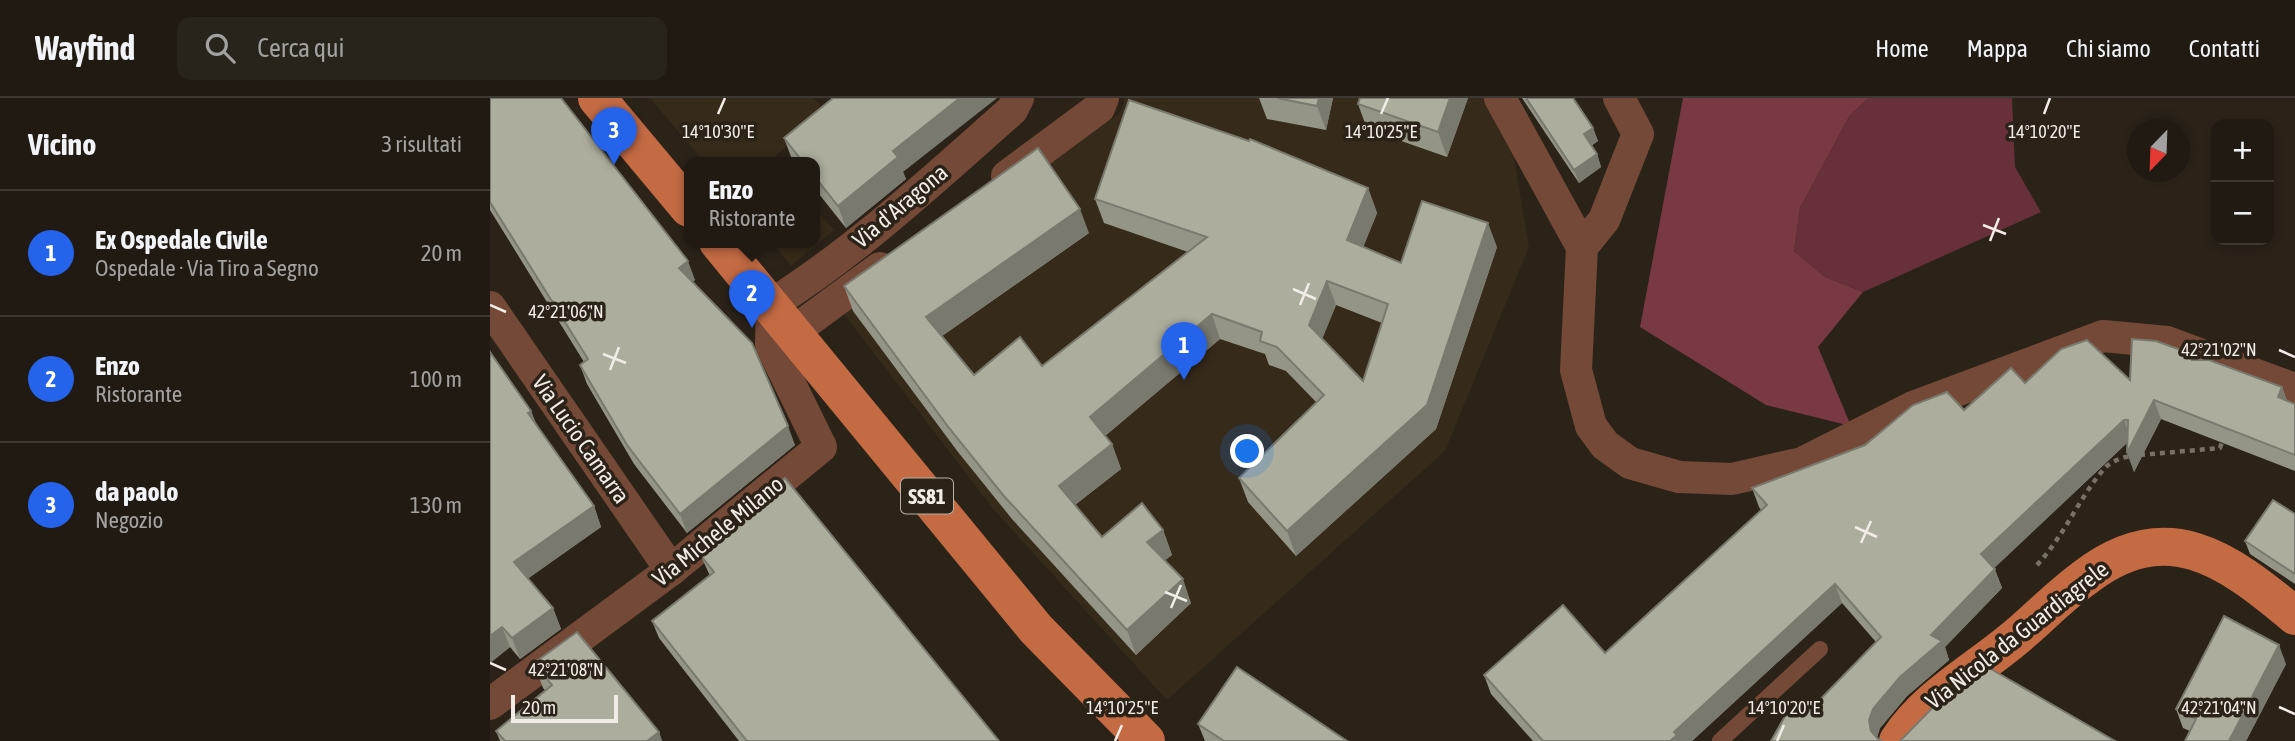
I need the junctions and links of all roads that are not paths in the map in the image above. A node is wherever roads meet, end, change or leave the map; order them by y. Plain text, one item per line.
1 (597, 98) edge
2 (1018, 98) edge
3 (1103, 98) edge
4 (1500, 98) edge
5 (1619, 98) edge
6 (979, 196) edge
7 (684, 202) edge
8 (1582, 247) junction
9 (723, 248) edge
10 (903, 252) edge
11 (490, 307) edge
12 (783, 318) junction
13 (2295, 389) edge
14 (671, 570) junction
15 (2295, 616) edge
16 (1820, 649) dead end
17 (490, 704) edge
18 (1146, 741) edge
19 (1720, 741) edge
20 (1898, 741) edge

1 - 7 main road
2 - 12 street, Via d'Aragona
3 - 6 street
4 - 8 street
5 - 8 street
8 - 13 street
9 - 12 main road, SS81
10 - 12 street
11 - 14 street, Via Lucio Camarra
12 - 14 street, Via Michele Milano
12 - 18 main road, SS81
14 - 17 street, Via Michele Milano
15 - 20 main road, Via Nicola da Guardiagrele
16 - 19 lane

